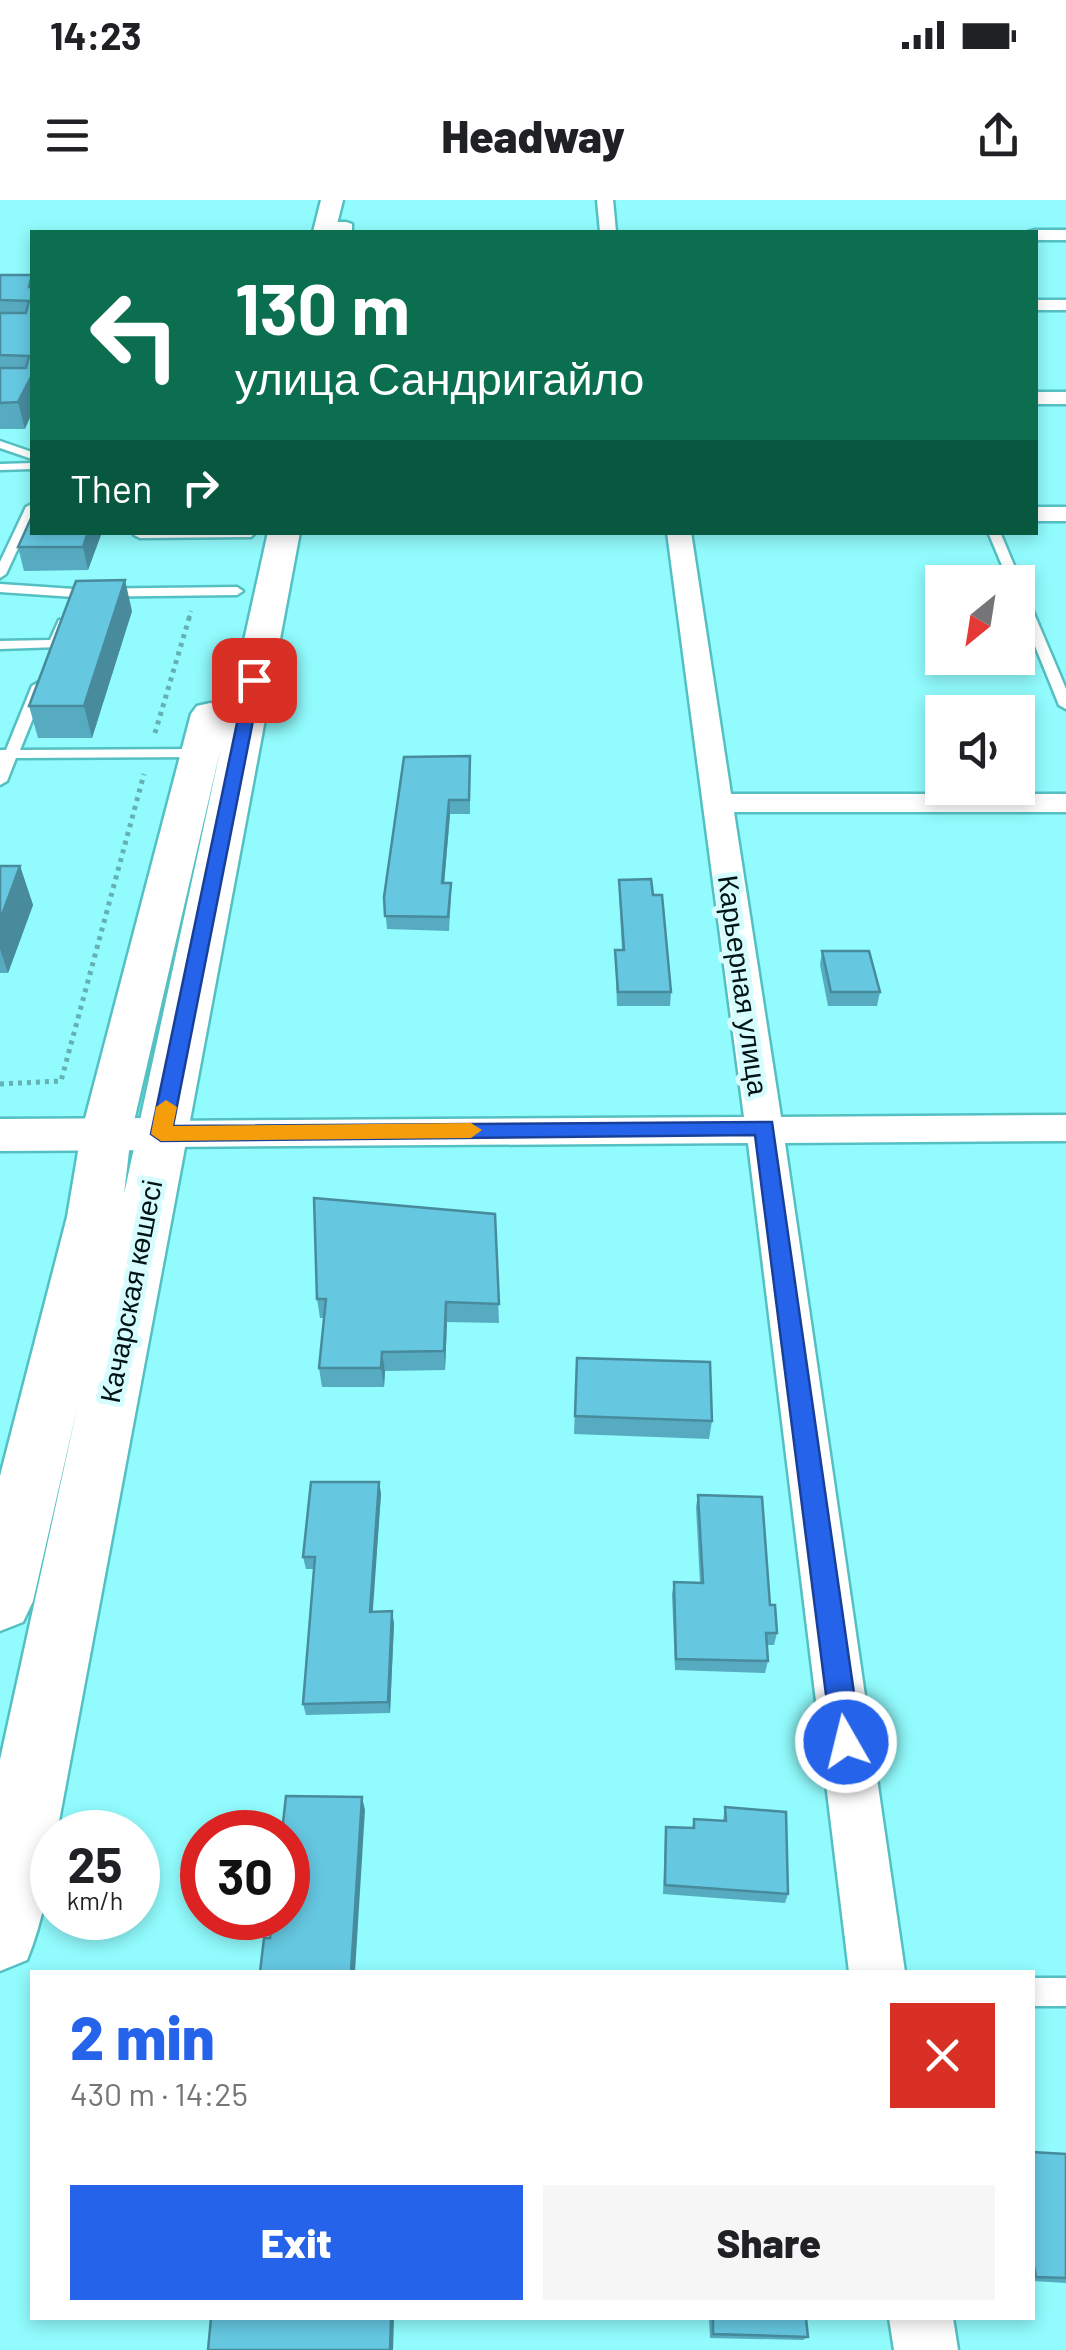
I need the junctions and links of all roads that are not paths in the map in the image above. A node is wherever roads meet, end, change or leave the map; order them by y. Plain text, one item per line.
1 (332, 200) edge
2 (352, 200) edge
3 (605, 200) edge
4 (335, 230) edge
5 (608, 230) edge
6 (1038, 235) edge
7 (1066, 235) edge
8 (1038, 306) edge
9 (1066, 306) edge
10 (1038, 398) edge
11 (1066, 398) edge
12 (0, 444) edge
13 (30, 455) edge
14 (30, 466) edge
15 (0, 467) edge
16 (30, 511) edge
17 (1038, 514) edge
18 (1066, 514) edge
19 (261, 535) edge
20 (262, 535) edge
21 (679, 535) edge
22 (995, 535) edge
23 (1007, 565) edge
24 (0, 574) edge
25 (0, 588) edge
26 (238, 590) junction
27 (74, 593) junction
28 (1035, 631) edge
29 (56, 644) junction
30 (0, 645) edge
31 (1066, 705) edge
32 (202, 753) junction
33 (6, 754) edge
34 (0, 781) edge
35 (718, 804) junction
36 (1066, 804) edge
37 (162, 900) junction
38 (209, 900) junction
39 (764, 1127) junction
40 (1066, 1128) edge
41 (134, 1134) junction
42 (0, 1135) edge
43 (4, 1570) edge
44 (0, 1932) edge
45 (877, 1970) edge
46 (1035, 1992) edge
47 (1066, 1992) edge
48 (922, 2320) edge
49 (926, 2350) edge

1 - 4 main road
2 - 4 main road
3 - 5 street
6 - 7 street
8 - 9 street
10 - 11 street
12 - 13 lane
14 - 15 lane
16 - 24 lane
17 - 18 street
19 - 26 main road, Качарская көшесі
20 - 38 main road, Качарская көшесі
21 - 35 street, Карьерная улица
22 - 23 lane
25 - 27 lane
26 - 27 lane
26 - 32 main road, Качарская көшесі
27 - 29 lane
28 - 31 lane
29 - 30 lane
29 - 33 lane
32 - 33 lane
32 - 37 main road, Качарская көшесі
33 - 34 lane
35 - 36 street
35 - 39 street, Карьерная улица
37 - 38 street
37 - 41 main road, Качарская көшесі
38 - 41 main road, Качарская көшесі
39 - 40 street
39 - 41 street
39 - 45 street, Карьерная улица
41 - 42 street
41 - 43 main road, Качарская көшесі
41 - 44 main road, Качарская көшесі
46 - 47 lane
48 - 49 street

